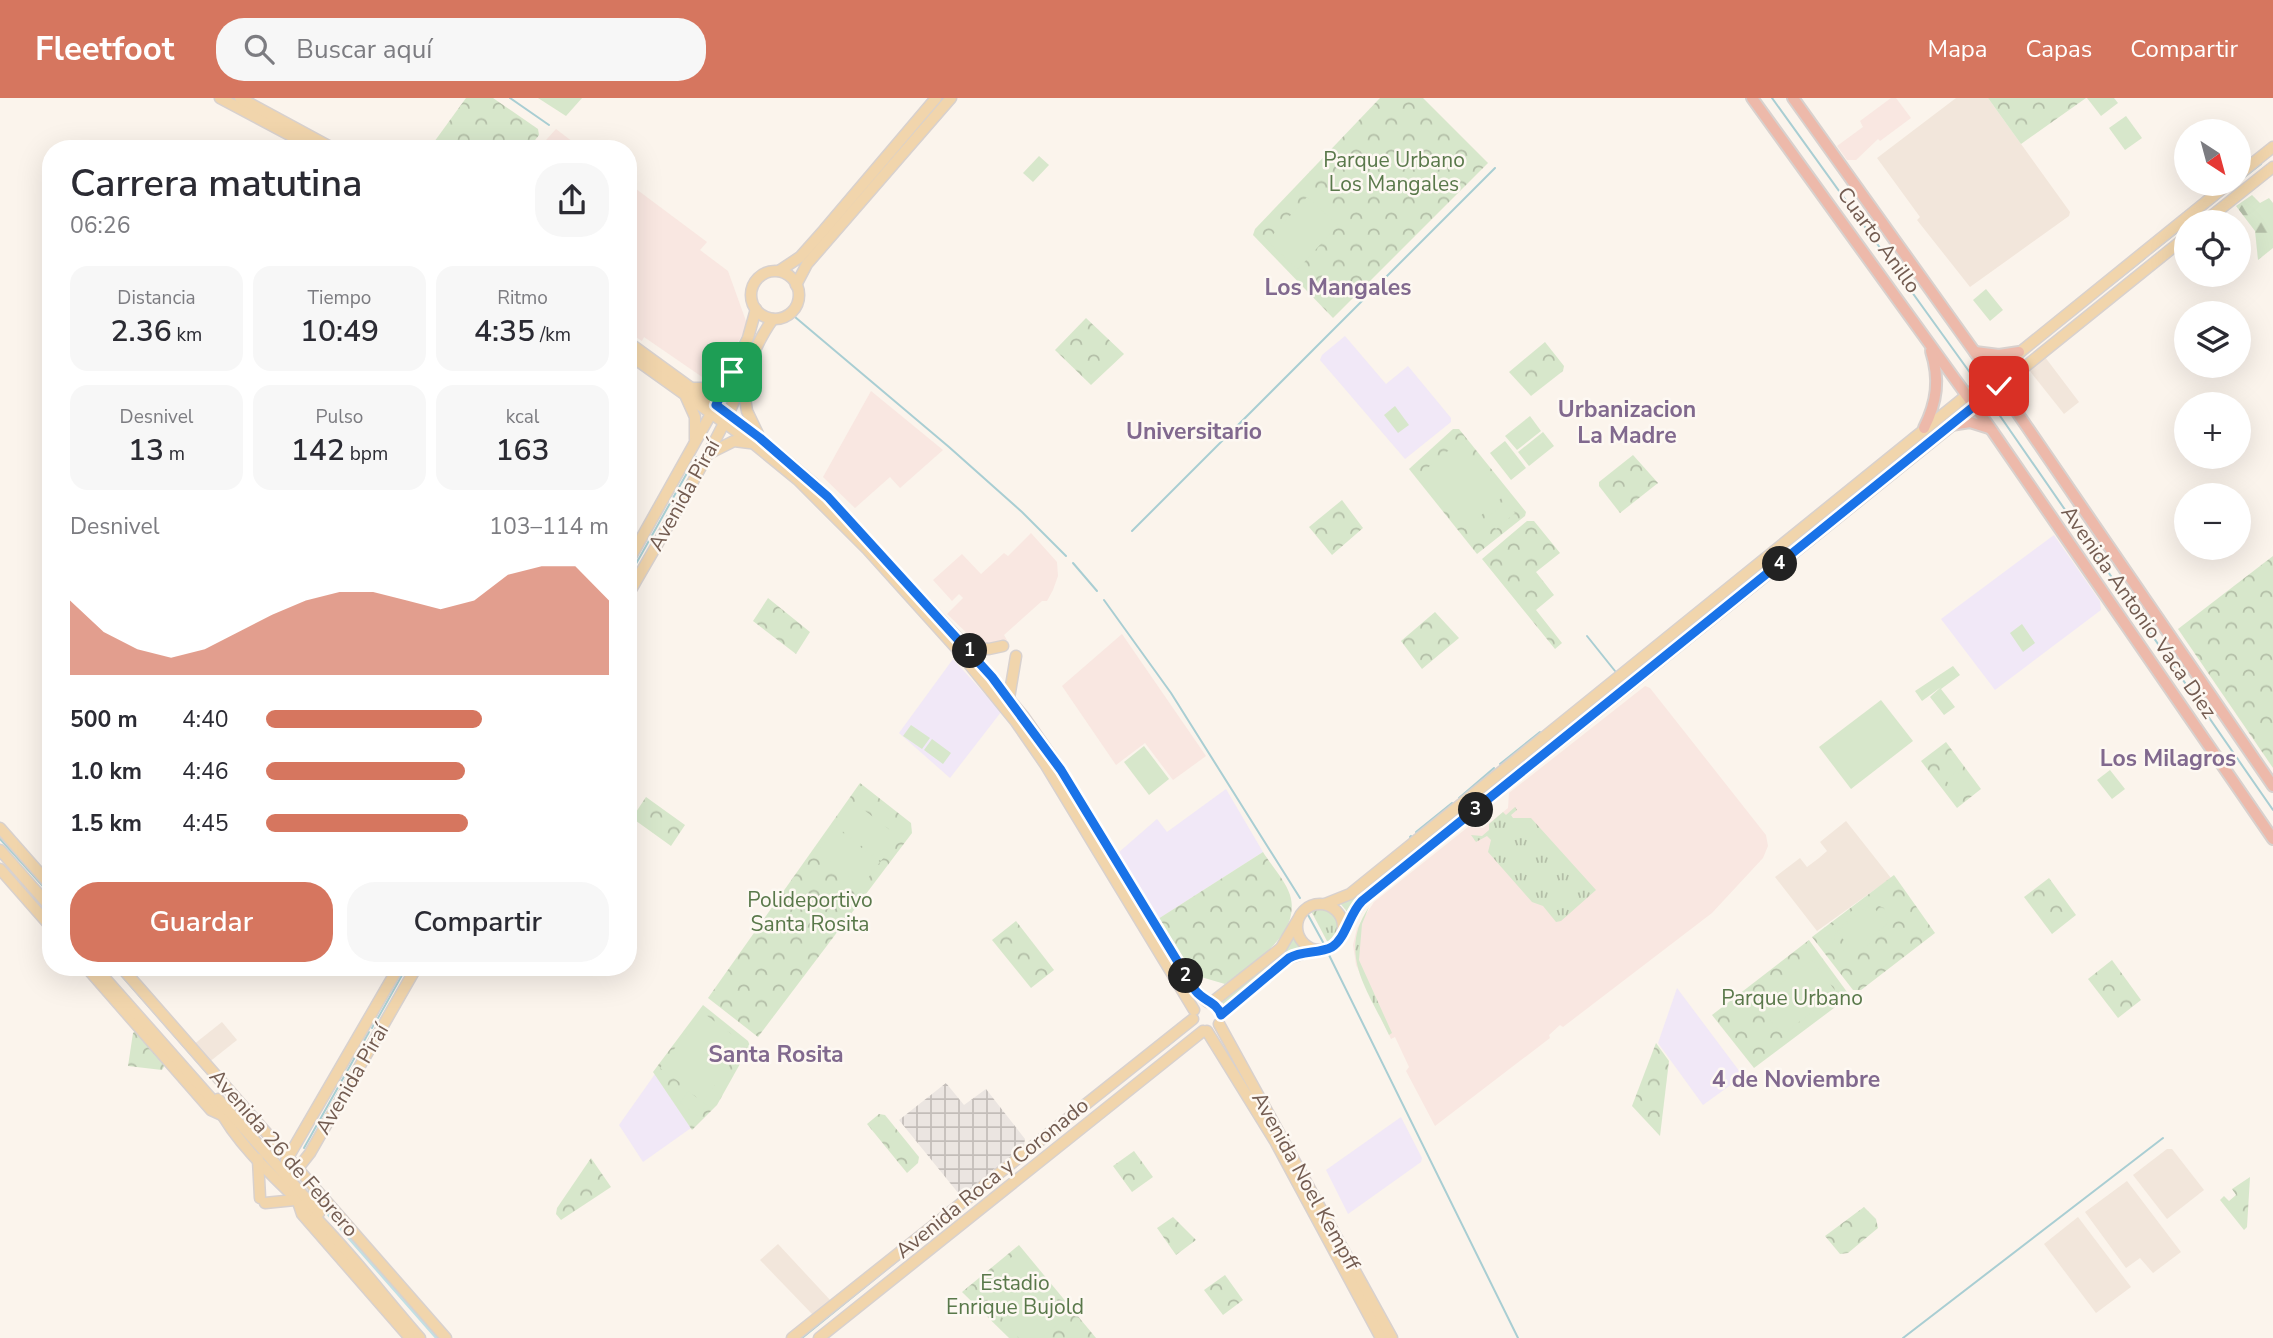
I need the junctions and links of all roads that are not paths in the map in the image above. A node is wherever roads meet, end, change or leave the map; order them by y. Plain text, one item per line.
1 (220, 98) edge
2 (240, 98) edge
3 (936, 98) edge
4 (951, 98) edge
5 (1752, 98) edge
6 (1793, 98) edge
7 (921, 124) junction
8 (299, 140) edge
9 (317, 140) edge
10 (2273, 147) edge
11 (2251, 165) edge
12 (2273, 167) edge
13 (2213, 196) edge
14 (2219, 210) edge
15 (2174, 247) edge
16 (803, 260) junction
17 (779, 271) junction
18 (796, 285) junction
19 (756, 310) junction
20 (773, 319) junction
21 (1928, 341) junction
22 (637, 349) edge
23 (1975, 352) junction
24 (2019, 352) junction
25 (637, 359) edge
26 (732, 372) junction
27 (1989, 377) junction
28 (743, 383) junction
29 (1997, 388) junction
30 (687, 390) junction
31 (1969, 393) junction
32 (1977, 404) junction
33 (713, 409) junction
34 (726, 419) junction
35 (1951, 425) junction
36 (1924, 428) junction
37 (1991, 429) junction
38 (757, 441) junction
39 (694, 443) junction
40 (707, 456) junction
41 (809, 490) junction
42 (828, 497) junction
43 (637, 546) edge
44 (637, 579) edge
45 (966, 646) junction
46 (1003, 646) dead end
47 (1016, 656) dead end
48 (1009, 698) junction
49 (1009, 712) junction
50 (1031, 727) junction
51 (1045, 764) junction
52 (1061, 770) junction
53 (1058, 784) junction
54 (2273, 786) edge
55 (1074, 791) junction
56 (0, 828) edge
57 (2273, 839) edge
58 (0, 850) edge
59 (0, 859) edge
60 (0, 869) edge
61 (1110, 870) junction
62 (42, 876) edge
63 (1131, 887) junction
64 (42, 898) edge
65 (1325, 904) junction
66 (42, 906) edge
67 (1134, 911) junction
68 (42, 917) edge
69 (1299, 918) junction
70 (1344, 927) junction
71 (1157, 929) junction
72 (1318, 950) junction
73 (95, 976) edge
74 (103, 976) edge
75 (111, 976) edge
76 (129, 976) edge
77 (393, 976) edge
78 (411, 976) edge
79 (1210, 1003) junction
80 (374, 1009) junction
81 (1194, 1014) junction
82 (387, 1017) junction
83 (1220, 1020) junction
84 (364, 1027) junction
85 (1205, 1031) junction
86 (375, 1038) junction
87 (164, 1045) junction
88 (173, 1064) junction
89 (1235, 1073) junction
90 (1259, 1096) junction
91 (1257, 1110) junction
92 (223, 1115) junction
93 (1276, 1127) junction
94 (302, 1135) junction
95 (273, 1139) junction
96 (1275, 1141) junction
97 (310, 1153) junction
98 (1292, 1154) junction
99 (289, 1157) junction
100 (258, 1158) junction
101 (299, 1168) junction
102 (282, 1178) junction
103 (312, 1185) junction
104 (297, 1202) junction
105 (1313, 1212) junction
106 (1335, 1234) junction
107 (1340, 1263) junction
108 (1378, 1311) junction
109 (410, 1338) edge
110 (420, 1338) edge
111 (427, 1338) edge
112 (446, 1338) edge
113 (792, 1338) edge
114 (819, 1338) edge
115 (1383, 1338) edge
116 (1392, 1338) edge

1 - 8 main road
2 - 9 main road
3 - 7 main road
4 - 7 main road
5 - 21 highway, Cuarto Anillo
6 - 23 highway, Cuarto Anillo
7 - 16 main road
10 - 11 main road
12 - 14 main road
13 - 24 main road
15 - 29 main road
16 - 17 main road
16 - 18 main road
17 - 18 main road
17 - 19 main road
18 - 20 main road
19 - 20 main road
19 - 26 main road, Avenida Piraí
20 - 28 main road, Avenida Piraí
21 - 31 highway, Cuarto Anillo
21 - 36 highway
22 - 30 main road
23 - 24 highway
23 - 27 highway, Cuarto Anillo
24 - 27 main road
25 - 30 main road
26 - 30 main road
26 - 33 main road, Avenida Piraí
27 - 29 highway, Cuarto Anillo
27 - 31 main road
28 - 34 main road, Avenida Piraí
28 - 38 main road
29 - 32 main road
29 - 54 highway, Avenida Antonio Vaca Diez
30 - 33 main road
30 - 39 main road
31 - 32 highway, Cuarto Anillo
31 - 36 main road
32 - 35 main road
32 - 37 highway, Avenida Antonio Vaca Diez
33 - 34 main road
33 - 39 main road, Avenida Piraí
34 - 38 main road
34 - 40 main road, Avenida Piraí
35 - 37 highway
35 - 70 main road
36 - 65 main road
37 - 57 highway, Avenida Antonio Vaca Diez
38 - 40 main road
38 - 41 main road
38 - 42 main road, Avenida Noel Kempff
39 - 43 main road, Avenida Piraí
40 - 44 main road, Avenida Piraí
41 - 42 main road
41 - 49 main road
42 - 45 main road, Avenida Noel Kempff
45 - 46 main road
45 - 48 main road, Avenida Noel Kempff
47 - 48 main road
48 - 50 main road, Avenida Noel Kempff
49 - 50 main road
49 - 51 main road, Avenida Noel Kempff
50 - 52 main road, Avenida Noel Kempff
51 - 52 main road
51 - 53 main road, Avenida Noel Kempff
52 - 55 main road, Avenida Noel Kempff
53 - 55 main road
53 - 61 main road, Avenida Noel Kempff
55 - 63 main road, Avenida Noel Kempff
56 - 62 main road
58 - 64 main road
59 - 66 main road
60 - 68 main road
61 - 63 main road
61 - 67 main road, Avenida Noel Kempff
63 - 71 main road, Avenida Noel Kempff
65 - 69 main road
65 - 70 main road
67 - 71 main road
67 - 81 main road, Avenida Noel Kempff
69 - 72 main road
69 - 79 main road
70 - 72 main road
71 - 79 main road, Avenida Noel Kempff
72 - 83 main road
73 - 88 main road, Avenida 26 de Febrero
74 - 87 main road, Avenida 26 de Febrero
75 - 102 main road, Avenida 26 de Febrero
76 - 95 main road, Avenida 26 de Febrero
77 - 80 main road, Avenida Piraí
78 - 82 main road, Avenida Piraí
79 - 81 main road, Avenida Roca y Coronado
79 - 83 main road, Avenida Noel Kempff
80 - 82 main road
80 - 84 main road, Avenida Piraí
81 - 85 main road, Avenida Noel Kempff
81 - 113 main road, Avenida Roca y Coronado
82 - 86 main road, Avenida Piraí
83 - 85 main road, Avenida Roca y Coronado
83 - 90 main road, Avenida Noel Kempff
84 - 86 main road
84 - 94 main road, Avenida Piraí
85 - 89 main road, Avenida Noel Kempff
85 - 114 main road, Avenida Roca y Coronado
86 - 97 main road, Avenida Piraí
87 - 88 main road
87 - 92 main road, Avenida 26 de Febrero
88 - 92 main road, Avenida 26 de Febrero
89 - 90 main road
89 - 91 main road, Avenida Noel Kempff
90 - 93 main road, Avenida Noel Kempff
91 - 93 main road
91 - 96 main road, Avenida Noel Kempff
92 - 100 main road, Avenida 26 de Febrero
93 - 98 main road, Avenida Noel Kempff
94 - 95 main road
94 - 99 main road, Avenida Piraí
95 - 99 main road, Avenida 26 de Febrero
96 - 98 main road
96 - 105 main road, Avenida Noel Kempff
97 - 101 main road, Avenida Piraí
97 - 103 main road
98 - 106 main road, Avenida Noel Kempff
99 - 101 main road, Avenida 26 de Febrero
99 - 102 main road, Avenida Piraí
100 - 102 main road, Avenida 26 de Febrero
100 - 104 main road
101 - 102 main road, Avenida Piraí
101 - 103 main road, Avenida 26 de Febrero
102 - 104 main road, Avenida 26 de Febrero
102 - 111 main road, Avenida 26 de Febrero
103 - 112 main road, Avenida 26 de Febrero
104 - 109 main road, Avenida 26 de Febrero
104 - 110 main road, Avenida 26 de Febrero
105 - 106 main road
105 - 107 main road, Avenida Noel Kempff
106 - 107 main road
106 - 108 main road, Avenida Noel Kempff
107 - 115 main road, Avenida Noel Kempff
108 - 115 main road
108 - 116 main road, Avenida Noel Kempff

